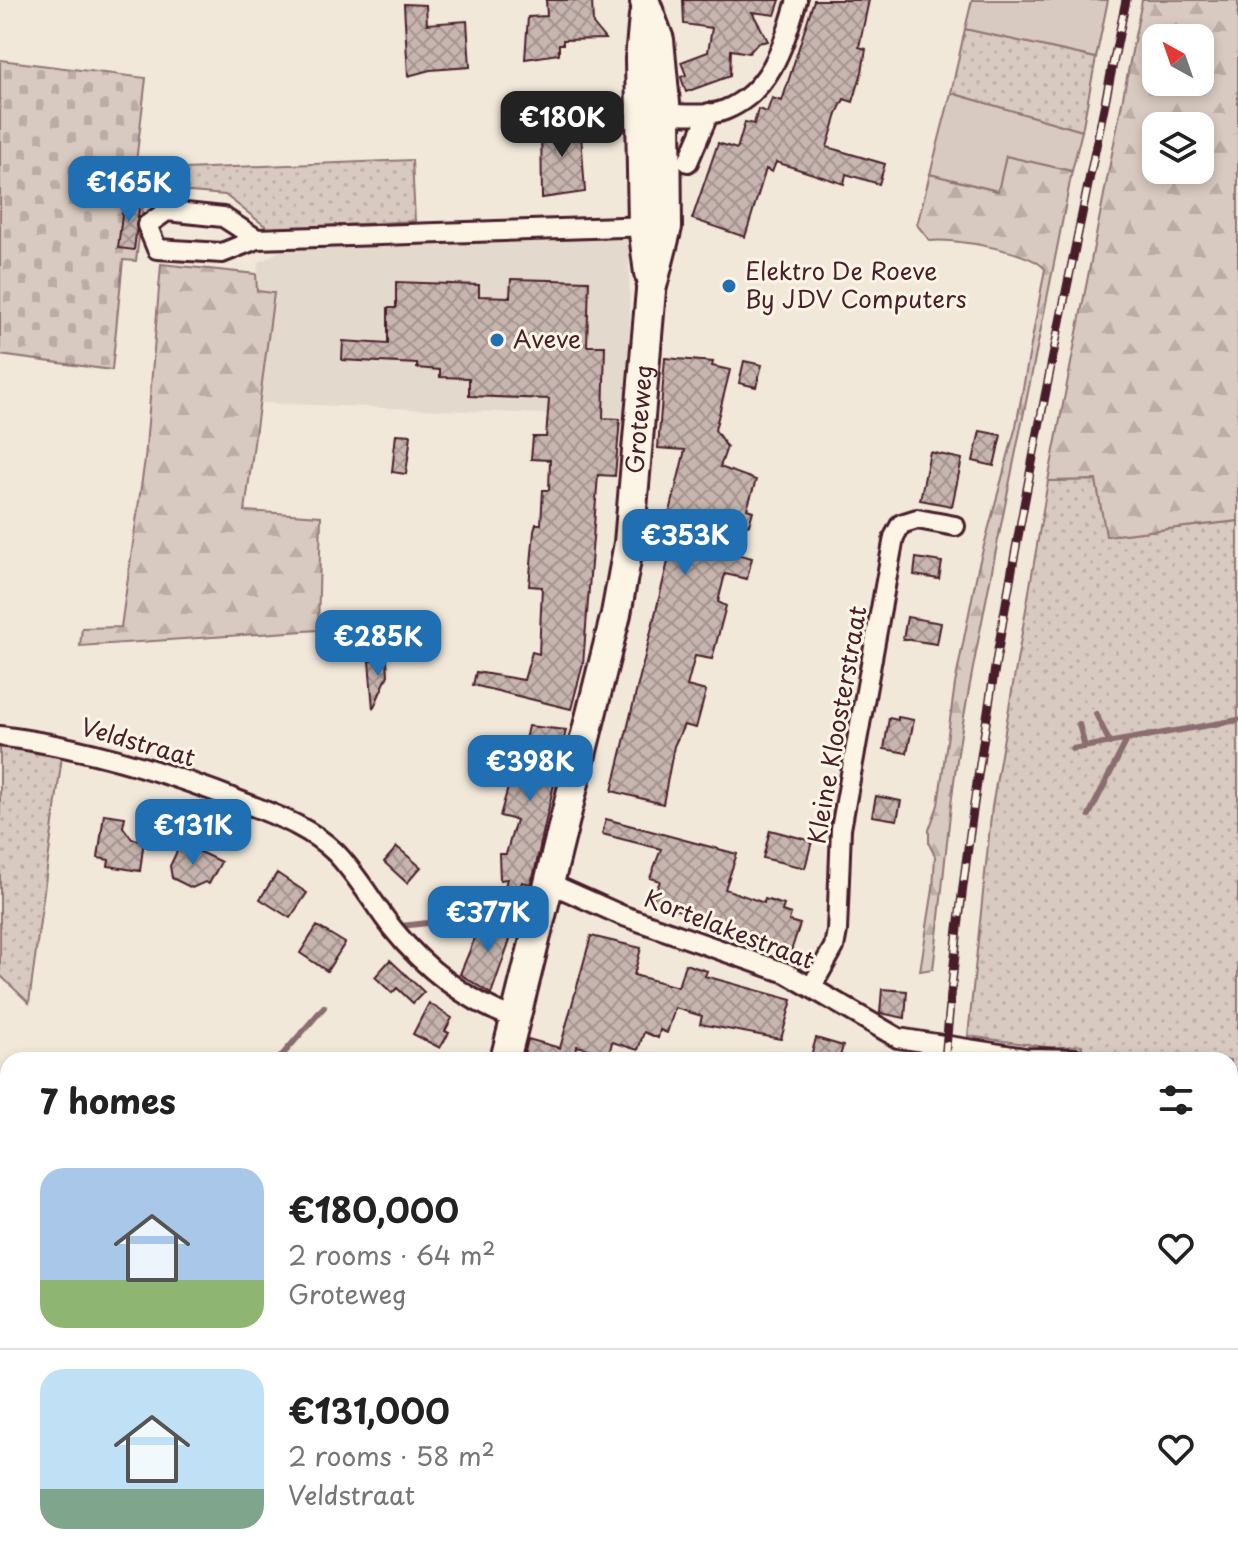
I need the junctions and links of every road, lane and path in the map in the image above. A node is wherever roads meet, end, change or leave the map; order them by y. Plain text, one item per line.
1 (797, 0) edge
2 (645, 1) edge
3 (709, 113) junction
4 (654, 114) junction
5 (688, 162) dead end
6 (655, 226) junction
7 (257, 239) junction
8 (955, 526) dead end
9 (0, 736) edge
10 (547, 882) junction
11 (812, 986) junction
12 (514, 1018) junction
13 (507, 1052) edge
14 (983, 1052) edge

1 - 3 street
2 - 4 main road, Groteweg
3 - 4 street
3 - 5 street
4 - 6 main road, Groteweg
6 - 7 street
6 - 10 main road, Groteweg
7 - 7 street
8 - 11 street, Kleine Kloosterstraat
9 - 12 street, Veldstraat
10 - 11 street, Kortelakestraat
10 - 12 main road, Groteweg
11 - 14 street, Kortelakestraat
12 - 13 main road, Groteweg

